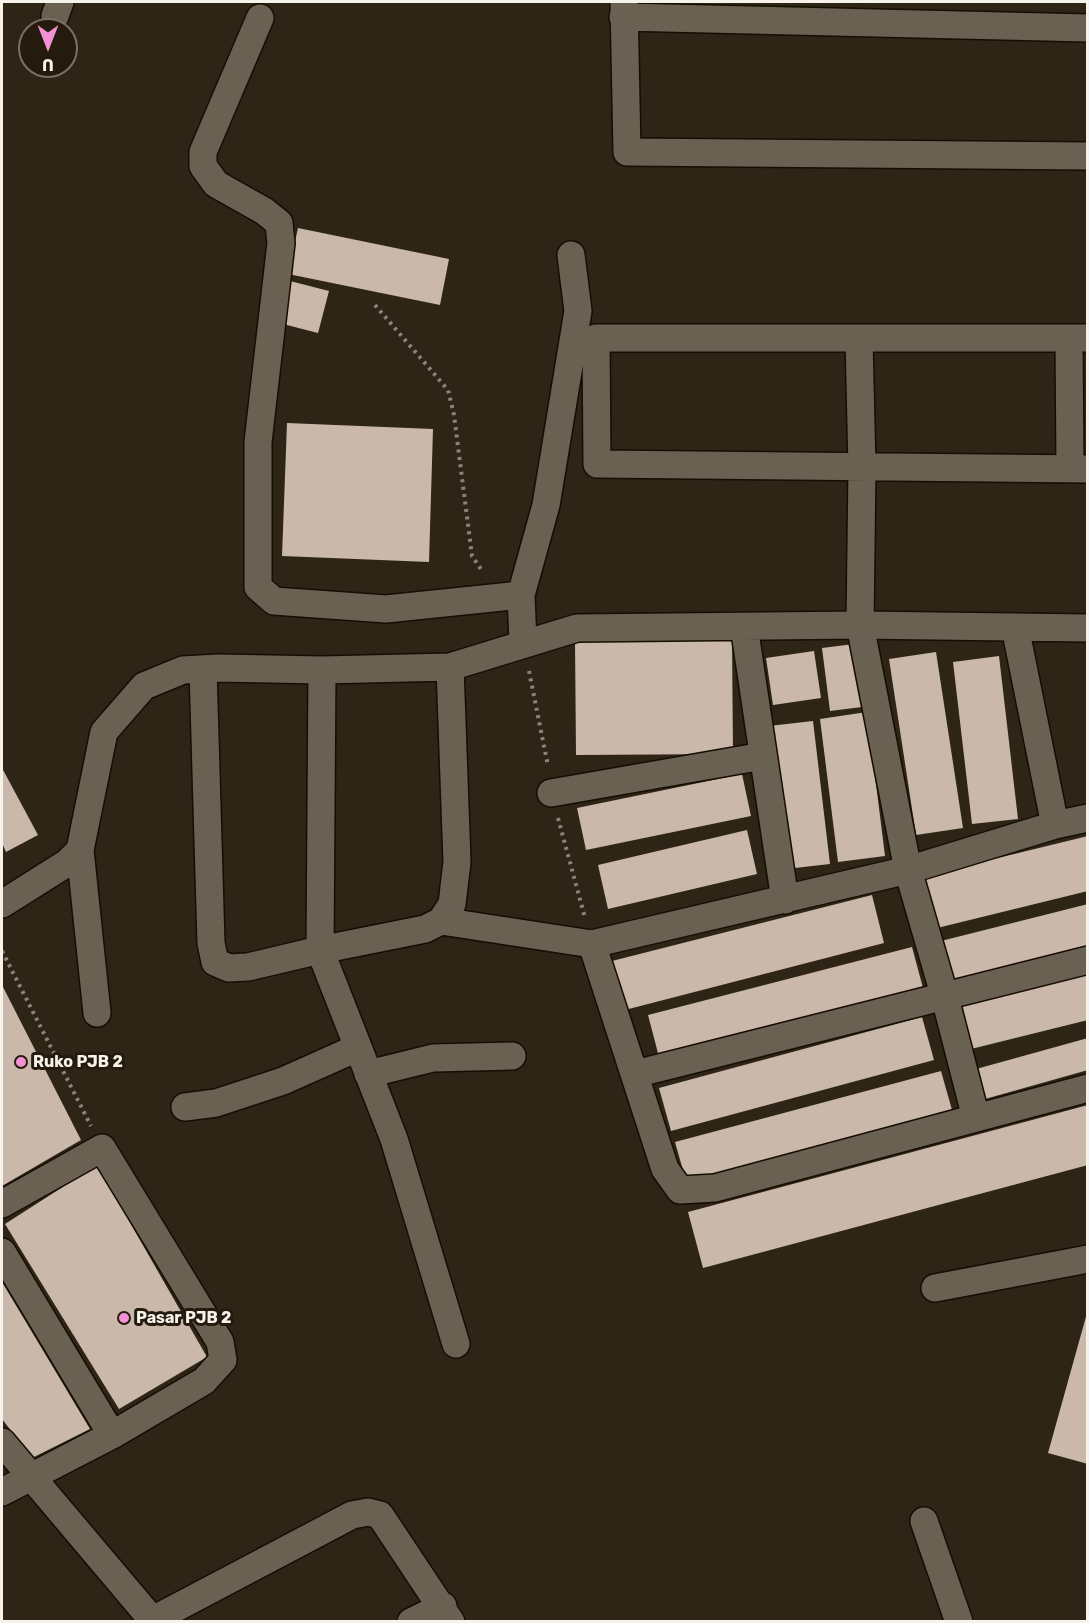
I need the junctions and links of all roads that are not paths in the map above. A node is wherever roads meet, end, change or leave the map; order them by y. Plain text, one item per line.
1 (623, 9) edge
2 (260, 18) dead end
3 (1088, 28) edge
4 (1088, 156) edge
5 (571, 255) dead end
6 (1078, 338) edge
7 (859, 339) junction
8 (862, 468) junction
9 (1079, 469) edge
10 (521, 596) junction
11 (860, 625) junction
12 (744, 626) junction
13 (1015, 627) junction
14 (1088, 628) edge
15 (523, 643) junction
16 (450, 666) junction
17 (203, 669) junction
18 (321, 670) junction
19 (763, 756) junction
20 (552, 793) road end
21 (1088, 818) edge
22 (1055, 825) junction
23 (80, 850) junction
24 (908, 870) junction
25 (784, 900) junction
26 (2, 904) edge
27 (441, 921) junction
28 (592, 944) junction
29 (320, 950) junction
30 (1088, 960) edge
31 (944, 994) junction
32 (97, 1013) dead end
33 (357, 1048) junction
34 (512, 1056) dead end
35 (368, 1074) junction
36 (635, 1074) junction
37 (1088, 1088) edge
38 (185, 1107) dead end
39 (976, 1118) junction
40 (2, 1204) edge
41 (2, 1252) edge
42 (1088, 1259) edge
43 (935, 1288) dead end
44 (456, 1344) dead end
45 (112, 1435) junction
46 (2, 1442) edge
47 (29, 1478) junction
48 (2, 1492) edge
49 (924, 1521) dead end
50 (447, 1614) edge
51 (153, 1621) edge
52 (411, 1622) edge
53 (959, 1622) edge

1 - 3 street
1 - 4 street
2 - 10 street
5 - 10 street
6 - 7 street
6 - 9 street
7 - 8 street
7 - 8 street
8 - 9 street
8 - 11 street
10 - 15 street
11 - 12 street
11 - 13 street
11 - 24 street
12 - 15 street
12 - 19 street
13 - 14 street
13 - 22 street
15 - 16 street
16 - 18 street
16 - 27 street
17 - 18 street
17 - 23 street
17 - 29 street
18 - 29 street
19 - 20 street
19 - 25 street
21 - 22 street
22 - 24 street
23 - 26 street
23 - 32 street
24 - 25 street
24 - 31 street
25 - 28 street
27 - 28 street
27 - 29 street
28 - 36 street
29 - 33 street
30 - 31 street
31 - 36 street
31 - 39 street
33 - 35 street
33 - 38 street
34 - 35 street
35 - 44 street
36 - 39 street
37 - 39 street
40 - 45 street
41 - 45 street
42 - 43 street
45 - 47 street
46 - 47 street
47 - 48 street
47 - 51 street
49 - 53 street
50 - 51 street
50 - 52 street

